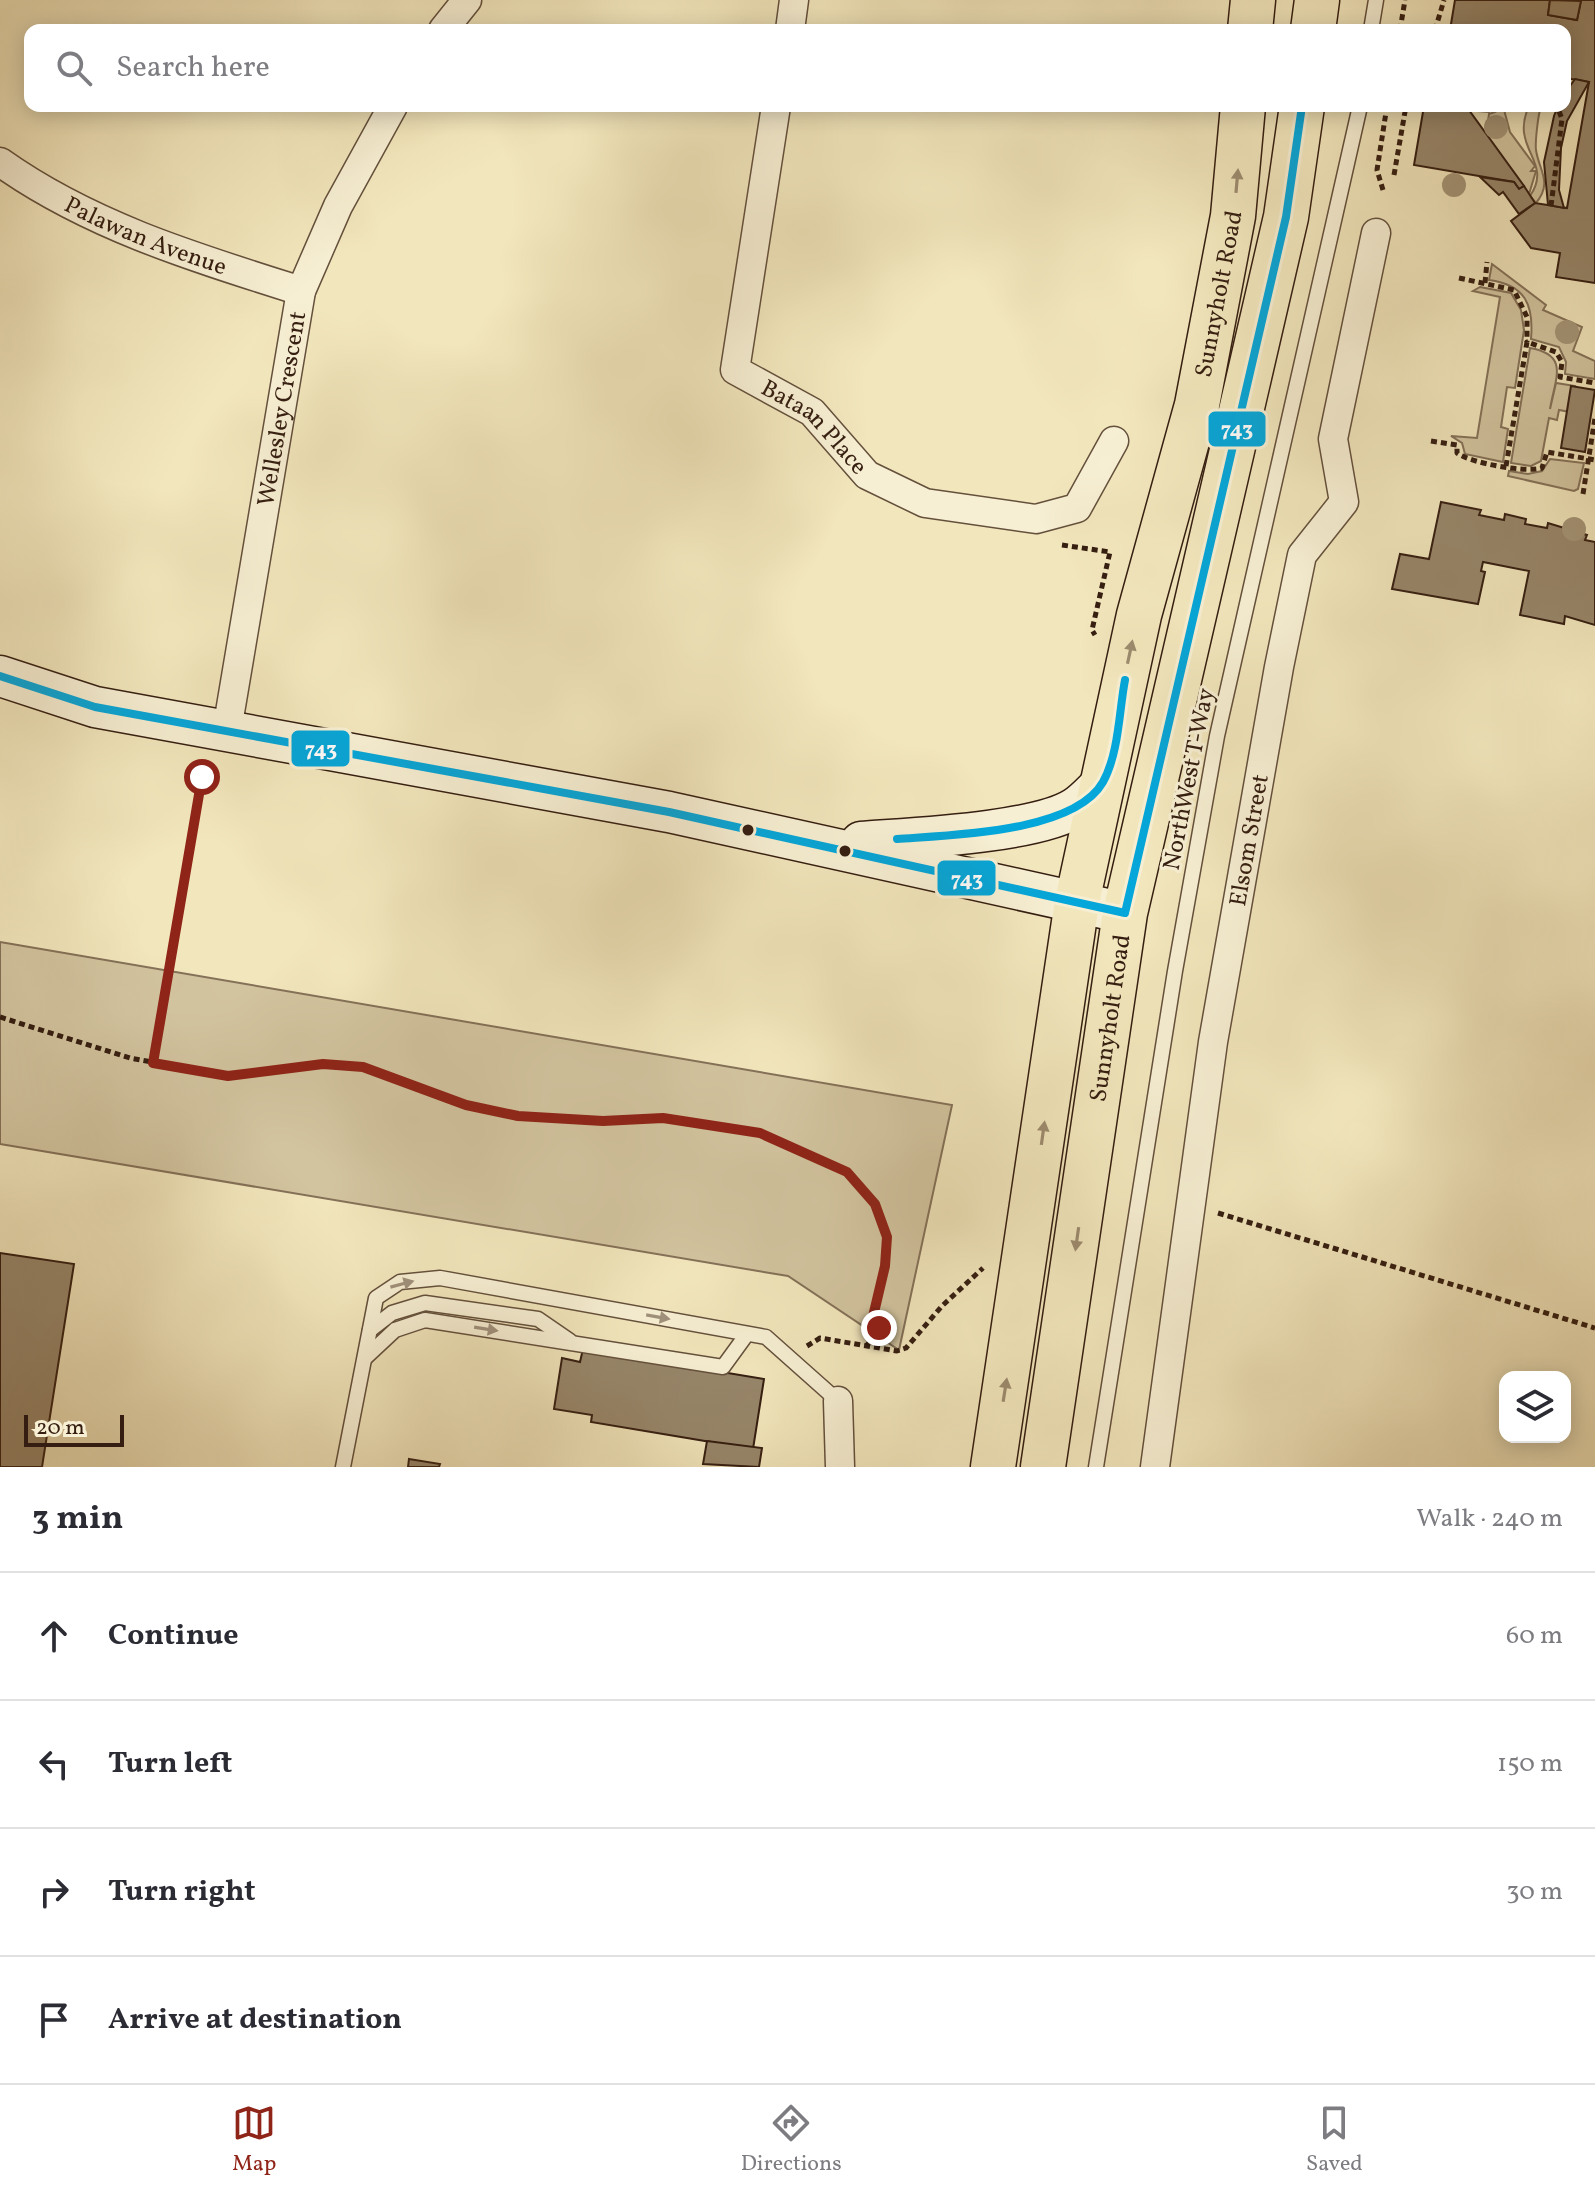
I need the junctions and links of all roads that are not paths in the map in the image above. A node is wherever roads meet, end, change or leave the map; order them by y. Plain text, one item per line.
1 (467, 0) edge
2 (1253, 0) edge
3 (1317, 0) edge
4 (1376, 0) edge
5 (448, 24) edge
6 (1251, 24) edge
7 (1314, 24) edge
8 (1372, 24) edge
9 (390, 112) edge
10 (775, 112) edge
11 (1242, 112) edge
12 (1301, 112) edge
13 (1359, 112) edge
14 (0, 162) edge
15 (1376, 233) dead end
16 (301, 291) junction
17 (1114, 441) dead end
18 (0, 676) edge
19 (227, 730) junction
20 (1103, 783) junction
21 (825, 846) junction
22 (1077, 902) junction
23 (1125, 913) junction
24 (370, 1330) junction
25 (747, 1334) junction
26 (573, 1343) junction
27 (365, 1358) junction
28 (838, 1401) joint
29 (343, 1467) edge
30 (840, 1467) edge
31 (993, 1467) edge
32 (1043, 1467) edge
33 (1096, 1467) edge
34 (1155, 1467) edge

1 - 5 street
2 - 6 main road
3 - 7 main road
4 - 8 lane
9 - 16 street, Wellesley Crescent
10 - 17 street, Bataan Place
20 -> 11 main road, Sunnyholt Road
12 - 23 main road, Sunnyholt Road
13 - 33 lane, NorthWest T-Way
14 - 16 street, Palawan Avenue
15 - 34 street, Elsom Street
16 - 19 street, Wellesley Crescent
18 - 19 street
19 - 21 street
20 - 21 street
20 - 22 main road, Sunnyholt Road
21 - 22 street
22 - 23 street
31 -> 22 main road, Sunnyholt Road
23 -> 32 main road, Sunnyholt Road
24 -> 25 lane
24 - 26 lane
24 - 27 lane
25 - 26 lane
25 - 28 lane
27 -> 26 lane
27 - 29 lane
28 - 30 street

